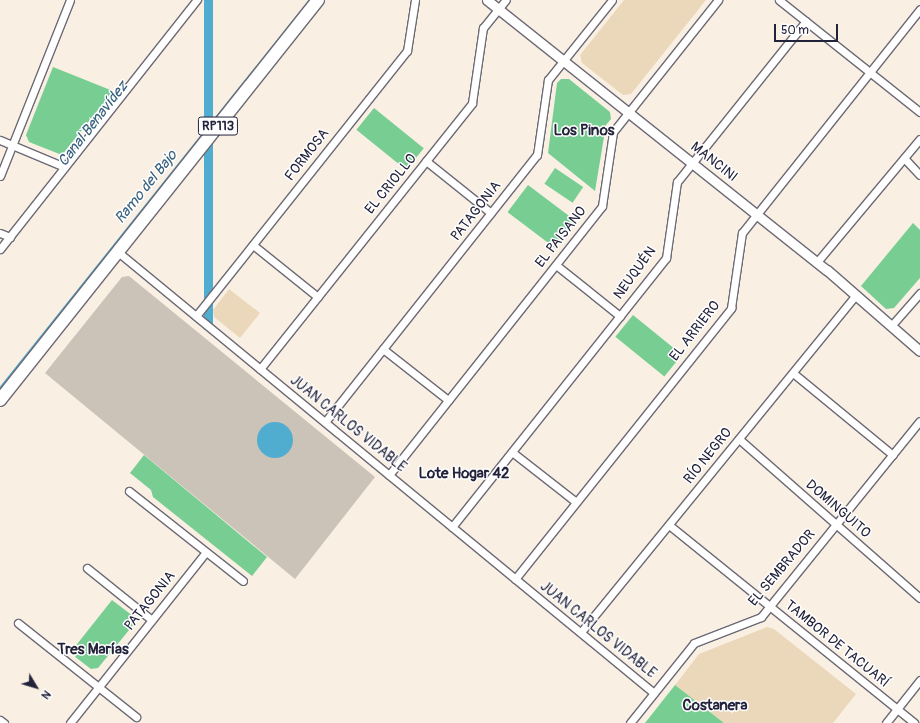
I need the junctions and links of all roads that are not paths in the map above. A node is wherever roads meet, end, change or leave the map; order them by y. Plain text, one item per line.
1 (70, 0) edge
2 (197, 0) edge
3 (318, 0) edge
4 (414, 0) edge
5 (487, 0) edge
6 (506, 0) edge
7 (612, 0) edge
8 (718, 0) edge
9 (779, 0) edge
10 (498, 9) junction
11 (920, 9) edge
12 (806, 22) junction
13 (563, 61) junction
14 (870, 72) junction
15 (920, 112) edge
16 (628, 113) junction
17 (0, 140) edge
18 (920, 140) edge
19 (12, 146) junction
20 (904, 158) junction
21 (426, 161) junction
22 (693, 164) junction
23 (65, 167) junction
24 (920, 175) edge
25 (0, 176) edge
26 (491, 213) junction
27 (757, 214) junction
28 (0, 233) edge
29 (10, 237) junction
30 (253, 246) junction
31 (0, 249) edge
32 (118, 252) junction
33 (817, 262) junction
34 (556, 265) junction
35 (920, 293) edge
36 (856, 295) junction
37 (318, 297) junction
38 (196, 316) junction
39 (620, 316) junction
40 (891, 326) junction
41 (383, 349) junction
42 (920, 351) edge
43 (260, 369) junction
44 (793, 373) junction
45 (0, 400) edge
46 (448, 400) junction
47 (325, 422) junction
48 (920, 422) edge
49 (739, 439) junction
50 (512, 452) junction
51 (893, 455) junction
52 (389, 475) junction
53 (129, 491) dead end
54 (576, 502) junction
55 (836, 524) junction
56 (669, 525) junction
57 (452, 526) junction
58 (206, 552) junction
59 (87, 568) dead end
60 (516, 579) junction
61 (243, 581) dead end
62 (920, 598) edge
63 (769, 606) junction
64 (152, 620) junction
65 (18, 623) dead end
66 (581, 632) junction
67 (920, 680) edge
68 (98, 687) junction
69 (654, 693) junction
70 (897, 709) junction
71 (136, 717) dead end
72 (0, 720) edge
73 (4, 723) edge
74 (70, 723) edge
75 (630, 723) edge
76 (886, 723) edge
77 (914, 723) edge

1 - 19 street
2 - 23 street
3 - 32 main road, RP113
4 - 30 street, FORMOSA
5 - 10 street, MANCINI
6 - 10 street, EL CRIOLLO
7 - 13 street, PATAGONIA
8 - 16 street, EL PAISANO
9 - 12 street
10 - 13 street, MANCINI
10 - 21 street, EL CRIOLLO
11 - 14 street, EL ARRIERO
12 - 14 street
12 - 22 street, NEUQUÉN
13 - 16 street, MANCINI
13 - 26 street, PATAGONIA
14 - 15 street
14 - 27 street, EL ARRIERO
16 - 22 street, MANCINI
16 - 34 street, EL PAISANO
17 - 19 street
18 - 20 street
19 - 23 street
19 - 25 street
20 - 24 street
20 - 33 street
21 - 26 street
21 - 37 street, EL CRIOLLO
22 - 27 street, MANCINI
22 - 39 street, NEUQUÉN
23 - 29 street
26 - 41 street, PATAGONIA
27 - 33 street, MANCINI
27 - 54 street, EL ARRIERO
28 - 29 street
29 - 31 street
30 - 37 street
30 - 38 street, FORMOSA
32 - 38 street, JUAN CARLOS VIDABLE
32 - 45 main road, RP113
33 - 36 street, MANCINI
34 - 39 street
34 - 46 street, EL PAISANO
35 - 40 street
36 - 40 street, MANCINI
36 - 44 street, RÍO NEGRO
37 - 43 street, EL CRIOLLO
38 - 43 street, JUAN CARLOS VIDABLE
39 - 50 street, NEUQUÉN
40 - 42 street, MANCINI
41 - 46 street
41 - 47 street, PATAGONIA
43 - 47 street, JUAN CARLOS VIDABLE
44 - 49 street, RÍO NEGRO
44 - 51 street
46 - 52 street, EL PAISANO
47 - 52 street, JUAN CARLOS VIDABLE
48 - 51 street, EL SEMBRADOR
49 - 55 street, DOMINGUITO
49 - 56 street, RÍO NEGRO
50 - 54 street
50 - 57 street, NEUQUÉN
51 - 55 street, EL SEMBRADOR
52 - 57 street, JUAN CARLOS VIDABLE
53 - 58 street
54 - 60 street, EL ARRIERO
55 - 62 street, DOMINGUITO
55 - 63 street, EL SEMBRADOR
56 - 63 street, TAMBOR DE TACUARÍ
56 - 66 street, RÍO NEGRO
57 - 60 street, JUAN CARLOS VIDABLE
58 - 61 street
58 - 64 street, PATAGONIA
59 - 64 street
60 - 66 street, JUAN CARLOS VIDABLE
63 - 69 street, EL SEMBRADOR
63 - 70 street, TAMBOR DE TACUARÍ
64 - 68 street, PATAGONIA
65 - 68 street
66 - 69 street, JUAN CARLOS VIDABLE
67 - 70 street
68 - 71 street
68 - 74 street, PATAGONIA
69 - 75 street, EL SEMBRADOR
70 - 76 street
70 - 77 street, TAMBOR DE TACUARÍ
72 - 73 street

